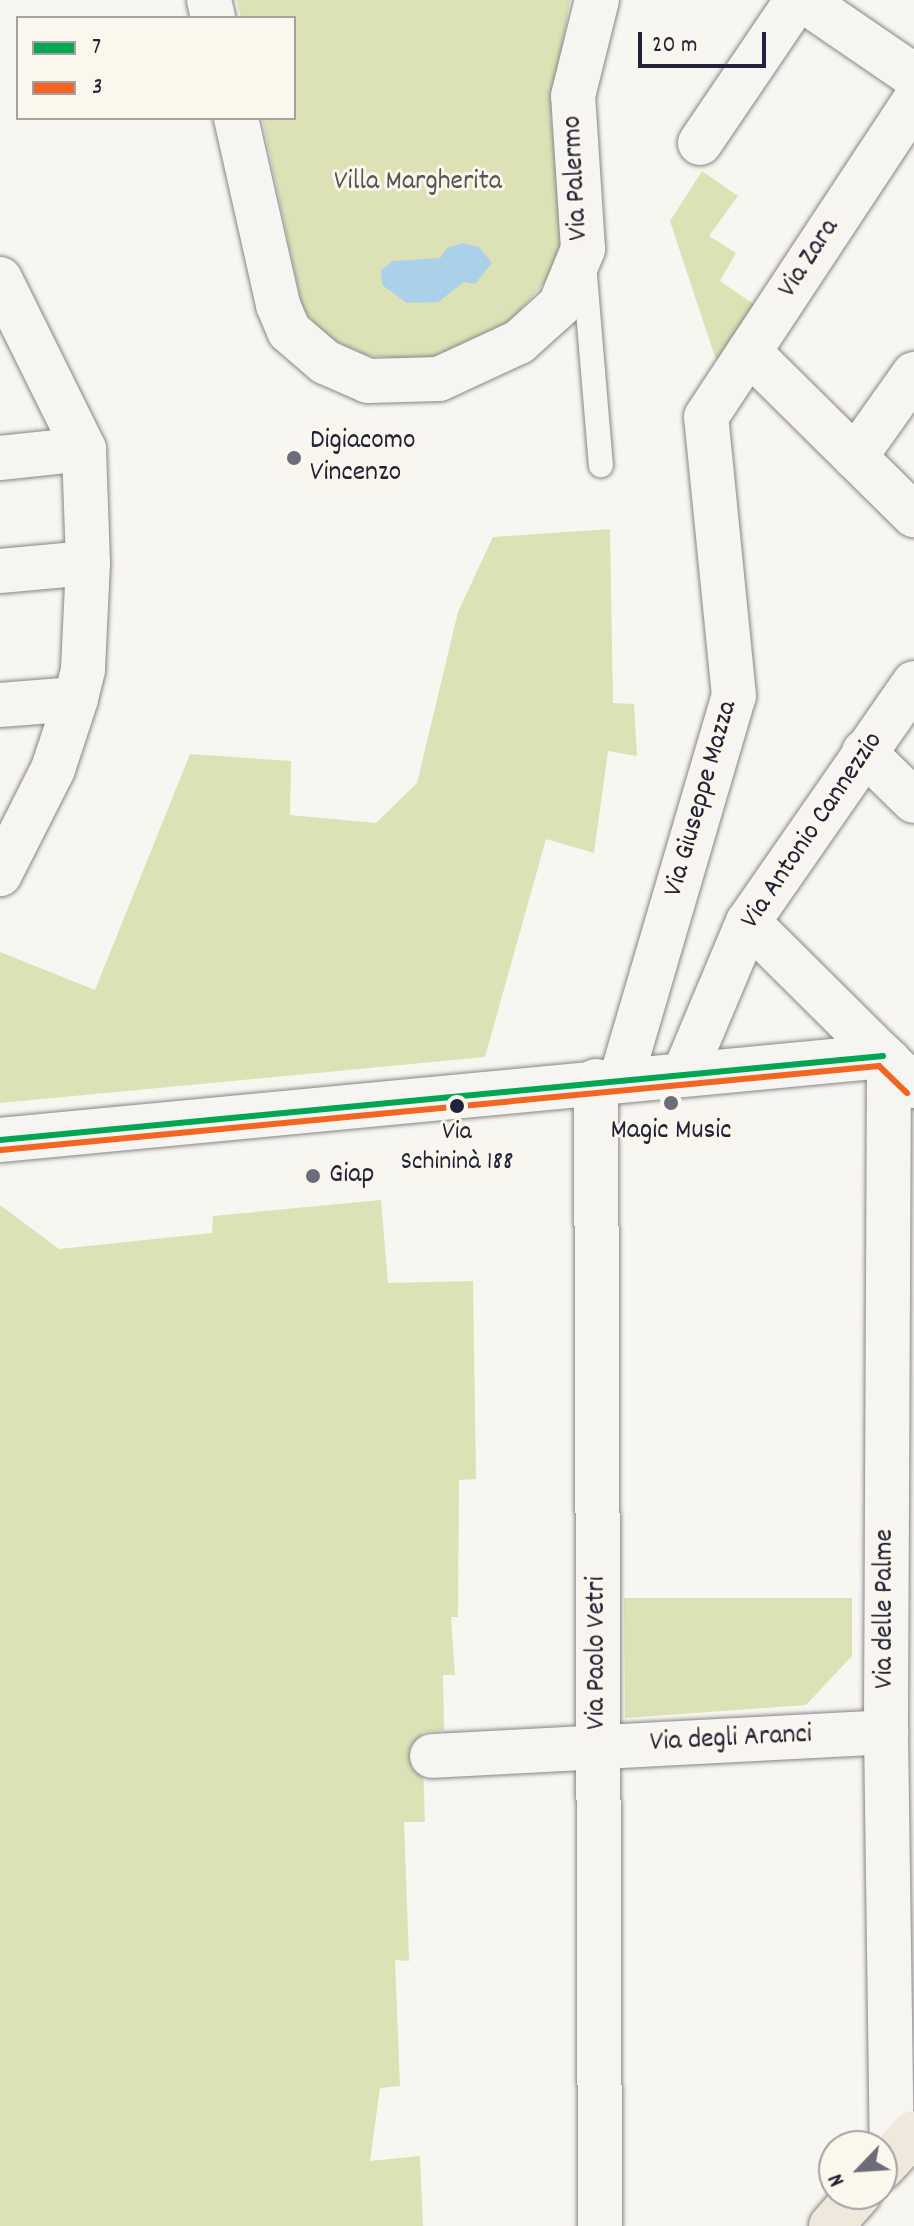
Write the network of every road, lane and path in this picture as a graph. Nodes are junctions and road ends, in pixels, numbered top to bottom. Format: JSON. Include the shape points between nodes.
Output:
{"nodes":[{"id":1,"x":597,"y":0,"type":"edge"},
{"id":2,"x":800,"y":0,"type":"edge"},
{"id":3,"x":914,"y":76,"type":"edge"},
{"id":4,"x":914,"y":102,"type":"edge"},
{"id":5,"x":236,"y":120,"type":"edge"},
{"id":6,"x":700,"y":143,"type":"dead end"},
{"id":7,"x":583,"y":249,"type":"junction"},
{"id":8,"x":0,"y":279,"type":"edge"},
{"id":9,"x":13,"y":330,"type":"edge"},
{"id":10,"x":749,"y":352,"type":"junction"},
{"id":11,"x":914,"y":374,"type":"edge"},
{"id":12,"x":706,"y":417,"type":"joint"},
{"id":13,"x":84,"y":449,"type":"junction"},
{"id":14,"x":855,"y":457,"type":"junction"},
{"id":15,"x":0,"y":458,"type":"edge"},
{"id":16,"x":601,"y":465,"type":"dead end"},
{"id":17,"x":914,"y":515,"type":"edge"},
{"id":18,"x":88,"y":563,"type":"junction"},
{"id":19,"x":0,"y":571,"type":"edge"},
{"id":20,"x":914,"y":683,"type":"edge"},
{"id":21,"x":76,"y":699,"type":"junction"},
{"id":22,"x":0,"y":705,"type":"edge"},
{"id":23,"x":864,"y":752,"type":"junction"},
{"id":24,"x":914,"y":801,"type":"edge"},
{"id":25,"x":10,"y":834,"type":"edge"},
{"id":26,"x":0,"y":874,"type":"edge"},
{"id":27,"x":748,"y":922,"type":"junction"},
{"id":28,"x":895,"y":1068,"type":"edge"},
{"id":29,"x":684,"y":1074,"type":"junction"},
{"id":30,"x":608,"y":1080,"type":"junction"},
{"id":31,"x":0,"y":1140,"type":"edge"},
{"id":32,"x":900,"y":1643,"type":"edge"},
{"id":33,"x":886,"y":1732,"type":"junction"},
{"id":34,"x":598,"y":1747,"type":"junction"},
{"id":35,"x":432,"y":1756,"type":"dead end"},
{"id":36,"x":895,"y":2130,"type":"edge"},
{"id":37,"x":845,"y":2210,"type":"edge"},
{"id":38,"x":600,"y":2226,"type":"edge"},
{"id":39,"x":831,"y":2226,"type":"edge"}],
"edges":[{"from":1,"to":7,"type":"street","name":"Via Palermo","via":[[573,96]]},
{"from":2,"to":3,"type":"street"},
{"from":2,"to":6,"type":"street"},
{"from":4,"to":10,"type":"street","name":"Via Zara"},
{"from":5,"to":7,"type":"street","name":"Via Palermo","via":[[283,318],[304,348],[347,374],[388,382],[439,379],[496,356],[560,305]]},
{"from":7,"to":16,"type":"lane"},
{"from":8,"to":9,"type":"street"},
{"from":9,"to":13,"type":"street"},
{"from":10,"to":12,"type":"street","name":"Via Zara"},
{"from":10,"to":14,"type":"street"},
{"from":11,"to":14,"type":"street"},
{"from":12,"to":30,"type":"street","name":"Via Giuseppe Mazza","via":[[734,696]]},
{"from":13,"to":15,"type":"street"},
{"from":13,"to":18,"type":"street"},
{"from":14,"to":17,"type":"street"},
{"from":18,"to":19,"type":"street"},
{"from":18,"to":21,"type":"street","via":[[83,670]]},
{"from":20,"to":23,"type":"street","name":"Via Antonio Cannezzio"},
{"from":21,"to":22,"type":"street"},
{"from":21,"to":25,"type":"street","via":[[53,769]]},
{"from":23,"to":24,"type":"street"},
{"from":23,"to":27,"type":"street","name":"Via Antonio Cannezzio"},
{"from":25,"to":26,"type":"street"},
{"from":27,"to":28,"type":"street"},
{"from":27,"to":29,"type":"street","name":"Via Antonio Cannezzio"},
{"from":28,"to":29,"type":"street"},
{"from":28,"to":32,"type":"street","name":"Via delle Palme"},
{"from":29,"to":30,"type":"street"},
{"from":30,"to":31,"type":"street"},
{"from":30,"to":34,"type":"street","name":"Via Paolo Vetri"},
{"from":32,"to":33,"type":"street","name":"Via delle Palme"},
{"from":33,"to":34,"type":"street","name":"Via degli Aranci"},
{"from":33,"to":36,"type":"street","name":"Via delle Palme"},
{"from":34,"to":35,"type":"street","name":"Via degli Aranci"},
{"from":34,"to":38,"type":"street","name":"Via Paolo Vetri"},
{"from":37,"to":39,"type":"main road"}]}
